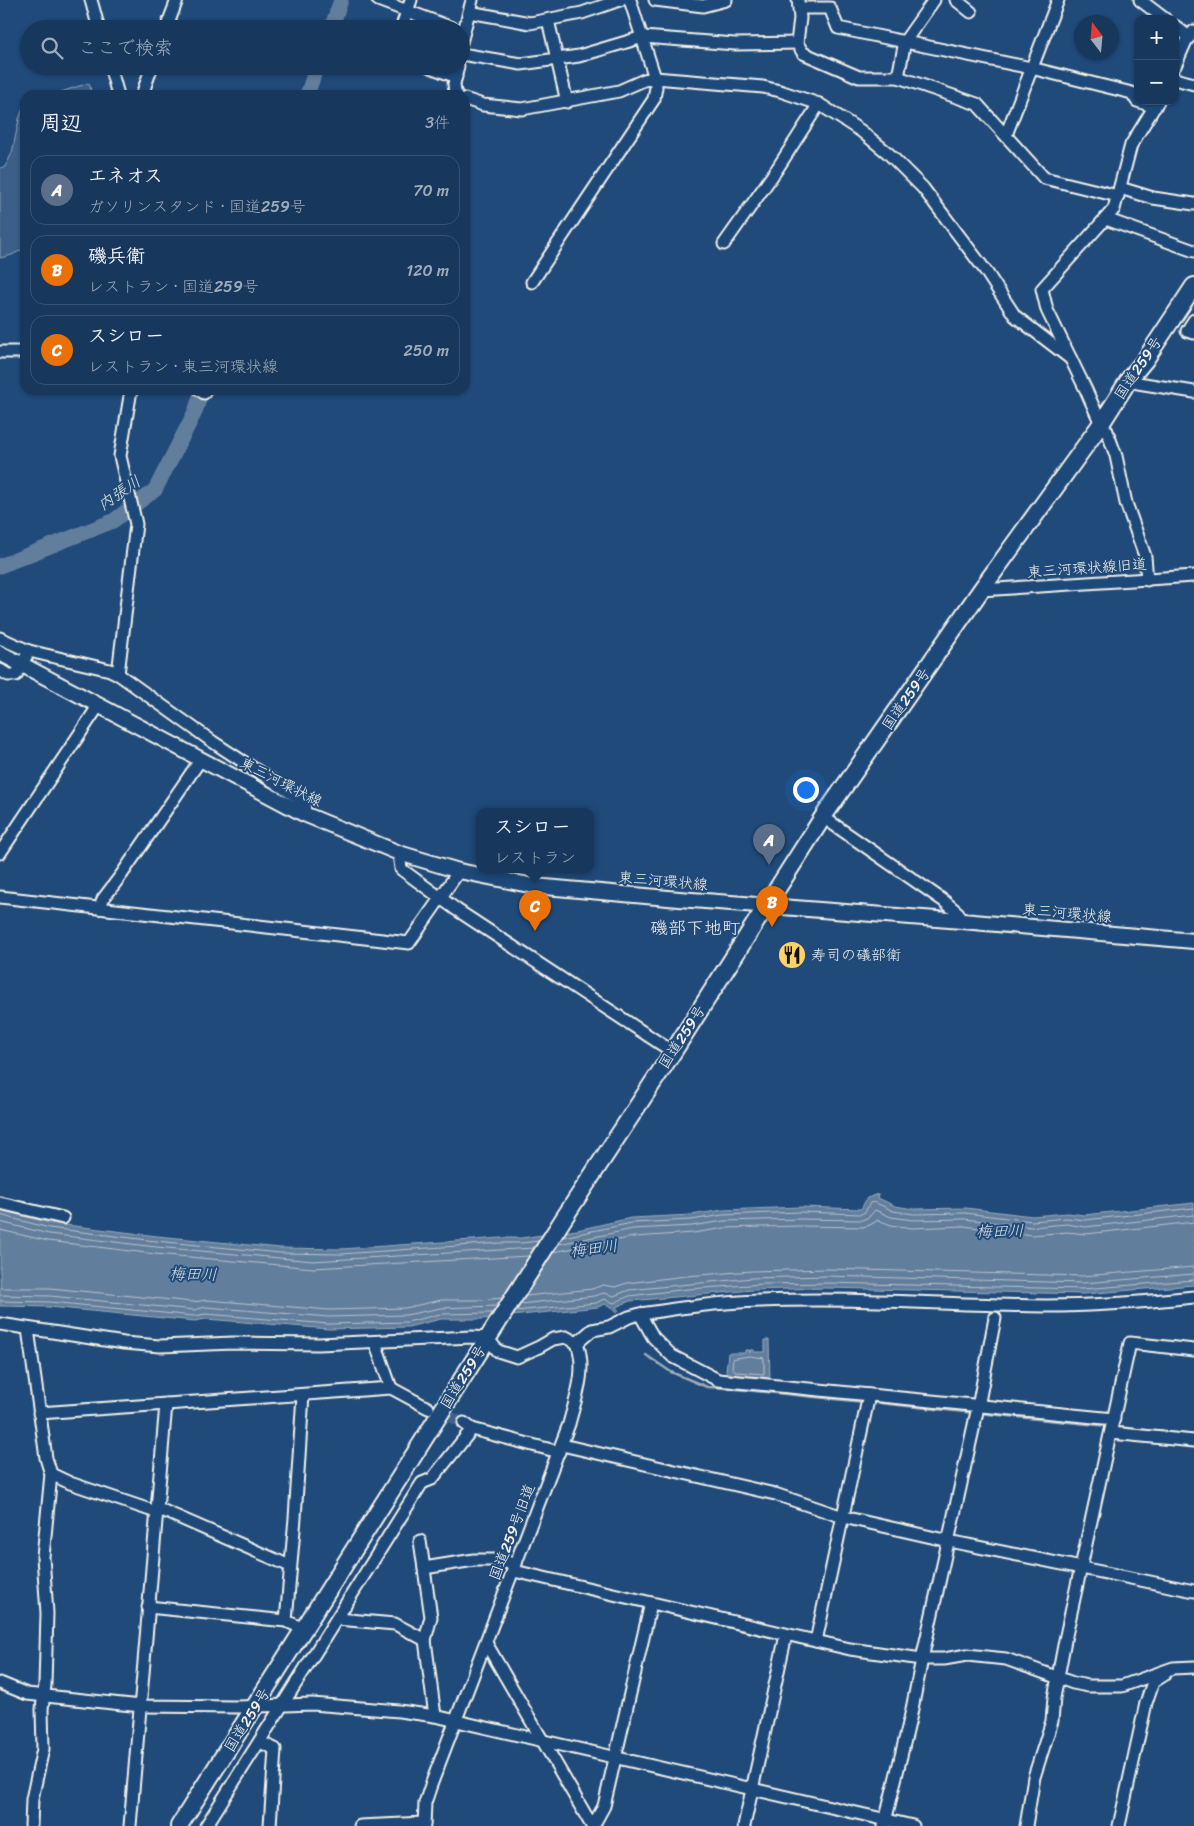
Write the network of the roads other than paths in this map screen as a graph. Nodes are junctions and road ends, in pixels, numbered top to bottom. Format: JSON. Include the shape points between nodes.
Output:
{"nodes":[{"id":1,"x":91,"y":0,"type":"edge"},
{"id":2,"x":177,"y":0,"type":"edge"},
{"id":3,"x":378,"y":0,"type":"edge"},
{"id":4,"x":620,"y":0,"type":"edge"},
{"id":5,"x":630,"y":0,"type":"edge"},
{"id":6,"x":655,"y":0,"type":"edge"},
{"id":7,"x":726,"y":0,"type":"edge"},
{"id":8,"x":934,"y":0,"type":"edge"},
{"id":9,"x":956,"y":0,"type":"edge"},
{"id":10,"x":1058,"y":0,"type":"edge"},
{"id":11,"x":1140,"y":0,"type":"edge"},
{"id":12,"x":703,"y":3,"type":"edge"},
{"id":13,"x":799,"y":4,"type":"edge"},
{"id":14,"x":409,"y":6,"type":"edge"},
{"id":15,"x":470,"y":6,"type":"edge"},
{"id":16,"x":971,"y":12,"type":"dead end"},
{"id":17,"x":1160,"y":15,"type":"edge"},
{"id":18,"x":97,"y":20,"type":"edge"},
{"id":19,"x":169,"y":20,"type":"edge"},
{"id":20,"x":404,"y":20,"type":"edge"},
{"id":21,"x":434,"y":20,"type":"edge"},
{"id":22,"x":465,"y":20,"type":"edge"},
{"id":23,"x":548,"y":20,"type":"junction"},
{"id":24,"x":1179,"y":28,"type":"edge"},
{"id":25,"x":1192,"y":34,"type":"edge"},
{"id":26,"x":643,"y":37,"type":"junction"},
{"id":27,"x":905,"y":41,"type":"junction"},
{"id":28,"x":797,"y":43,"type":"junction"},
{"id":29,"x":470,"y":56,"type":"edge"},
{"id":30,"x":557,"y":59,"type":"junction"},
{"id":31,"x":1178,"y":60,"type":"edge"},
{"id":32,"x":1031,"y":68,"type":"junction"},
{"id":33,"x":112,"y":75,"type":"edge"},
{"id":34,"x":149,"y":75,"type":"edge"},
{"id":35,"x":456,"y":75,"type":"edge"},
{"id":36,"x":898,"y":77,"type":"junction"},
{"id":37,"x":655,"y":78,"type":"junction"},
{"id":38,"x":1179,"y":80,"type":"edge"},
{"id":39,"x":1194,"y":84,"type":"edge"},
{"id":40,"x":117,"y":90,"type":"edge"},
{"id":41,"x":144,"y":90,"type":"edge"},
{"id":42,"x":454,"y":90,"type":"edge"},
{"id":43,"x":1134,"y":96,"type":"edge"},
{"id":44,"x":470,"y":100,"type":"edge"},
{"id":45,"x":566,"y":102,"type":"junction"},
{"id":46,"x":819,"y":104,"type":"junction"},
{"id":47,"x":1155,"y":105,"type":"edge"},
{"id":48,"x":1006,"y":135,"type":"junction"},
{"id":49,"x":1119,"y":192,"type":"junction"},
{"id":50,"x":1194,"y":204,"type":"edge"},
{"id":51,"x":1106,"y":219,"type":"junction"},
{"id":52,"x":724,"y":244,"type":"dead end"},
{"id":53,"x":1194,"y":251,"type":"edge"},
{"id":54,"x":532,"y":282,"type":"dead end"},
{"id":55,"x":1194,"y":286,"type":"edge"},
{"id":56,"x":1194,"y":320,"type":"edge"},
{"id":57,"x":1194,"y":333,"type":"edge"},
{"id":58,"x":0,"y":352,"type":"edge"},
{"id":59,"x":20,"y":352,"type":"edge"},
{"id":60,"x":1071,"y":359,"type":"junction"},
{"id":61,"x":1130,"y":378,"type":"junction"},
{"id":62,"x":1194,"y":392,"type":"edge"},
{"id":63,"x":130,"y":395,"type":"edge"},
{"id":64,"x":1101,"y":424,"type":"junction"},
{"id":65,"x":1194,"y":576,"type":"edge"},
{"id":66,"x":1147,"y":580,"type":"junction"},
{"id":67,"x":981,"y":590,"type":"junction"},
{"id":68,"x":0,"y":638,"type":"edge"},
{"id":69,"x":29,"y":651,"type":"junction"},
{"id":70,"x":0,"y":653,"type":"edge"},
{"id":71,"x":23,"y":665,"type":"junction"},
{"id":72,"x":0,"y":670,"type":"edge"},
{"id":73,"x":118,"y":674,"type":"junction"},
{"id":74,"x":99,"y":705,"type":"junction"},
{"id":75,"x":201,"y":759,"type":"junction"},
{"id":76,"x":304,"y":814,"type":"junction"},
{"id":77,"x":823,"y":817,"type":"junction"},
{"id":78,"x":0,"y":853,"type":"edge"},
{"id":79,"x":399,"y":853,"type":"junction"},
{"id":80,"x":459,"y":871,"type":"junction"},
{"id":81,"x":0,"y":897,"type":"edge"},
{"id":82,"x":442,"y":898,"type":"junction"},
{"id":83,"x":767,"y":905,"type":"junction"},
{"id":84,"x":100,"y":908,"type":"junction"},
{"id":85,"x":962,"y":921,"type":"junction"},
{"id":86,"x":1194,"y":941,"type":"edge"},
{"id":87,"x":673,"y":1052,"type":"junction"},
{"id":88,"x":0,"y":1203,"type":"edge"},
{"id":89,"x":63,"y":1218,"type":"dead end"},
{"id":90,"x":1194,"y":1297,"type":"edge"},
{"id":91,"x":640,"y":1314,"type":"junction"},
{"id":92,"x":995,"y":1318,"type":"dead end"},
{"id":93,"x":0,"y":1324,"type":"edge"},
{"id":94,"x":28,"y":1329,"type":"junction"},
{"id":95,"x":487,"y":1338,"type":"junction"},
{"id":96,"x":375,"y":1342,"type":"junction"},
{"id":97,"x":577,"y":1343,"type":"junction"},
{"id":98,"x":1194,"y":1350,"type":"edge"},
{"id":99,"x":391,"y":1388,"type":"junction"},
{"id":100,"x":303,"y":1394,"type":"junction"},
{"id":101,"x":868,"y":1399,"type":"junction"},
{"id":102,"x":166,"y":1404,"type":"junction"},
{"id":103,"x":428,"y":1408,"type":"tunnel mouth"},
{"id":104,"x":977,"y":1411,"type":"junction"},
{"id":105,"x":40,"y":1413,"type":"junction"},
{"id":106,"x":1112,"y":1426,"type":"junction"},
{"id":107,"x":1194,"y":1441,"type":"edge"},
{"id":108,"x":560,"y":1449,"type":"junction"},
{"id":109,"x":51,"y":1474,"type":"junction"},
{"id":110,"x":156,"y":1512,"type":"junction"},
{"id":111,"x":843,"y":1517,"type":"junction"},
{"id":112,"x":374,"y":1519,"type":"junction"},
{"id":113,"x":391,"y":1532,"type":"junction"},
{"id":114,"x":420,"y":1541,"type":"dead end"},
{"id":115,"x":949,"y":1541,"type":"junction"},
{"id":116,"x":290,"y":1566,"type":"junction"},
{"id":117,"x":424,"y":1568,"type":"junction"},
{"id":118,"x":515,"y":1568,"type":"junction"},
{"id":119,"x":1081,"y":1568,"type":"junction"},
{"id":120,"x":1194,"y":1591,"type":"edge"},
{"id":121,"x":651,"y":1604,"type":"junction"},
{"id":122,"x":148,"y":1607,"type":"junction"},
{"id":123,"x":337,"y":1619,"type":"junction"},
{"id":124,"x":286,"y":1621,"type":"junction"},
{"id":125,"x":304,"y":1629,"type":"junction"},
{"id":126,"x":786,"y":1635,"type":"junction"},
{"id":127,"x":425,"y":1640,"type":"junction"},
{"id":128,"x":816,"y":1641,"type":"junction"},
{"id":129,"x":486,"y":1643,"type":"junction"},
{"id":130,"x":922,"y":1659,"type":"junction"},
{"id":131,"x":1194,"y":1667,"type":"edge"},
{"id":132,"x":1173,"y":1668,"type":"junction"},
{"id":133,"x":1058,"y":1678,"type":"junction"},
{"id":134,"x":0,"y":1684,"type":"edge"},
{"id":135,"x":44,"y":1696,"type":"junction"},
{"id":136,"x":141,"y":1706,"type":"junction"},
{"id":137,"x":255,"y":1706,"type":"junction"},
{"id":138,"x":281,"y":1706,"type":"junction"},
{"id":139,"x":435,"y":1716,"type":"junction"},
{"id":140,"x":455,"y":1720,"type":"junction"},
{"id":141,"x":541,"y":1740,"type":"junction"},
{"id":142,"x":260,"y":1742,"type":"junction"},
{"id":143,"x":616,"y":1757,"type":"junction"},
{"id":144,"x":752,"y":1789,"type":"junction"},
{"id":145,"x":194,"y":1804,"type":"junction"},
{"id":146,"x":885,"y":1823,"type":"edge"},
{"id":147,"x":424,"y":1825,"type":"edge"},
{"id":148,"x":31,"y":1826,"type":"edge"},
{"id":149,"x":130,"y":1826,"type":"edge"},
{"id":150,"x":178,"y":1826,"type":"edge"},
{"id":151,"x":182,"y":1826,"type":"edge"},
{"id":152,"x":206,"y":1826,"type":"edge"},
{"id":153,"x":270,"y":1826,"type":"edge"},
{"id":154,"x":360,"y":1826,"type":"edge"},
{"id":155,"x":592,"y":1826,"type":"edge"},
{"id":156,"x":744,"y":1826,"type":"edge"},
{"id":157,"x":913,"y":1826,"type":"edge"},
{"id":158,"x":1026,"y":1826,"type":"edge"},
{"id":159,"x":1119,"y":1826,"type":"edge"}],
"edges":[{"from":1,"to":18,"type":"street"},
{"from":2,"to":19,"type":"street"},
{"from":3,"to":14,"type":"street"},
{"from":4,"to":23,"type":"street"},
{"from":5,"to":26,"type":"street"},
{"from":6,"to":12,"type":"street"},
{"from":7,"to":12,"type":"street"},
{"from":8,"to":27,"type":"street"},
{"from":9,"to":16,"type":"street"},
{"from":10,"to":32,"type":"street"},
{"from":11,"to":17,"type":"street"},
{"from":13,"to":27,"type":"street","via":[[830,8],[838,28]]},
{"from":13,"to":28,"type":"street"},
{"from":14,"to":20,"type":"street"},
{"from":14,"to":21,"type":"street"},
{"from":15,"to":22,"type":"street"},
{"from":15,"to":23,"type":"street","via":[[530,23]]},
{"from":23,"to":30,"type":"street"},
{"from":24,"to":25,"type":"street"},
{"from":25,"to":31,"type":"street"},
{"from":26,"to":28,"type":"street","via":[[735,44]]},
{"from":26,"to":30,"type":"street","via":[[579,56]]},
{"from":26,"to":37,"type":"street"},
{"from":27,"to":32,"type":"street"},
{"from":27,"to":36,"type":"street"},
{"from":28,"to":36,"type":"street","via":[[803,53],[858,77]]},
{"from":29,"to":30,"type":"street","via":[[521,64]]},
{"from":30,"to":45,"type":"street"},
{"from":32,"to":43,"type":"street","via":[[1132,93]]},
{"from":32,"to":48,"type":"street"},
{"from":33,"to":40,"type":"street"},
{"from":34,"to":41,"type":"street"},
{"from":35,"to":42,"type":"street"},
{"from":36,"to":48,"type":"street","via":[[977,104]]},
{"from":37,"to":45,"type":"street","via":[[619,91]]},
{"from":37,"to":46,"type":"street","via":[[762,87]]},
{"from":37,"to":54,"type":"street","via":[[652,104]]},
{"from":38,"to":39,"type":"street"},
{"from":44,"to":45,"type":"street","via":[[522,109]]},
{"from":46,"to":52,"type":"street"},
{"from":46,"to":60,"type":"street","via":[[861,131],[924,188],[1015,316]]},
{"from":47,"to":49,"type":"street","via":[[1132,145]]},
{"from":48,"to":49,"type":"street","via":[[1044,178]]},
{"from":49,"to":50,"type":"street"},
{"from":49,"to":51,"type":"street","via":[[1114,209]]},
{"from":51,"to":53,"type":"street"},
{"from":51,"to":60,"type":"street","via":[[1042,290],[1047,310]]},
{"from":55,"to":61,"type":"highway","name":"国道259号"},
{"from":56,"to":57,"type":"street","via":[[1187,331]]},
{"from":58,"to":59,"type":"street"},
{"from":60,"to":64,"type":"street"},
{"from":61,"to":62,"type":"street","via":[[1138,383]]},
{"from":61,"to":64,"type":"highway","name":"国道259号"},
{"from":63,"to":73,"type":"street","via":[[120,456],[136,518]]},
{"from":64,"to":66,"type":"street","via":[[1107,430],[1116,456],[1126,504],[1145,556]]},
{"from":64,"to":67,"type":"highway","name":"国道259号"},
{"from":65,"to":66,"type":"street","name":"東三河環状線旧道"},
{"from":66,"to":67,"type":"street","name":"東三河環状線旧道"},
{"from":67,"to":77,"type":"highway","name":"国道259号"},
{"from":68,"to":69,"type":"street"},
{"from":69,"to":71,"type":"street"},
{"from":69,"to":73,"type":"street"},
{"from":70,"to":71,"type":"main road","name":"東三河環状線"},
{"from":71,"to":72,"type":"street","via":[[16,675]]},
{"from":71,"to":74,"type":"main road","name":"東三河環状線"},
{"from":73,"to":76,"type":"street","via":[[305,802]]},
{"from":74,"to":75,"type":"main road","name":"東三河環状線"},
{"from":74,"to":78,"type":"street"},
{"from":75,"to":76,"type":"main road","name":"東三河環状線"},
{"from":75,"to":84,"type":"street","via":[[102,900]]},
{"from":76,"to":79,"type":"main road","name":"東三河環状線"},
{"from":77,"to":83,"type":"highway","name":"国道259号"},
{"from":77,"to":85,"type":"street","via":[[944,901]]},
{"from":79,"to":80,"type":"main road","name":"東三河環状線"},
{"from":79,"to":82,"type":"street","via":[[401,869]]},
{"from":80,"to":82,"type":"street"},
{"from":80,"to":83,"type":"main road","name":"東三河環状線","via":[[534,886]]},
{"from":81,"to":84,"type":"street"},
{"from":82,"to":84,"type":"street","via":[[409,943]]},
{"from":82,"to":87,"type":"street"},
{"from":83,"to":85,"type":"main road","name":"東三河環状線"},
{"from":83,"to":87,"type":"highway","name":"国道259号"},
{"from":85,"to":86,"type":"main road","name":"東三河環状線"},
{"from":87,"to":95,"type":"highway","name":"国道259号"},
{"from":88,"to":89,"type":"street"},
{"from":90,"to":91,"type":"street","via":[[1046,1306],[882,1300],[760,1301]]},
{"from":91,"to":97,"type":"street","via":[[609,1327],[592,1330]]},
{"from":91,"to":101,"type":"street","via":[[653,1337],[672,1356],[718,1380]]},
{"from":92,"to":104,"type":"street"},
{"from":93,"to":94,"type":"street"},
{"from":94,"to":96,"type":"street","via":[[160,1346]]},
{"from":94,"to":105,"type":"street"},
{"from":95,"to":96,"type":"street"},
{"from":95,"to":97,"type":"street","via":[[498,1352],[517,1357],[553,1339],[566,1337]]},
{"from":95,"to":112,"type":"highway","name":"国道259号"},
{"from":96,"to":99,"type":"street"},
{"from":97,"to":108,"type":"street","name":"国道259号旧道","via":[[581,1374]]},
{"from":98,"to":106,"type":"street","via":[[1130,1343]]},
{"from":99,"to":100,"type":"street"},
{"from":99,"to":103,"type":"street"},
{"from":100,"to":102,"type":"street"},
{"from":100,"to":116,"type":"street"},
{"from":101,"to":104,"type":"street"},
{"from":101,"to":111,"type":"street"},
{"from":102,"to":105,"type":"street"},
{"from":102,"to":110,"type":"street"},
{"from":104,"to":106,"type":"street"},
{"from":104,"to":115,"type":"street"},
{"from":105,"to":109,"type":"street"},
{"from":106,"to":107,"type":"street"},
{"from":106,"to":119,"type":"street"},
{"from":108,"to":111,"type":"street","via":[[775,1494]]},
{"from":108,"to":113,"type":"street","via":[[468,1426],[432,1479],[422,1483]]},
{"from":108,"to":118,"type":"street","name":"国道259号旧道"},
{"from":109,"to":110,"type":"street"},
{"from":109,"to":135,"type":"street","via":[[43,1557],[47,1613]]},
{"from":110,"to":116,"type":"street","via":[[178,1517]]},
{"from":110,"to":122,"type":"street"},
{"from":111,"to":115,"type":"street"},
{"from":111,"to":128,"type":"street"},
{"from":112,"to":113,"type":"street"},
{"from":112,"to":125,"type":"highway","name":"国道259号"},
{"from":113,"to":123,"type":"street"},
{"from":114,"to":117,"type":"street"},
{"from":115,"to":119,"type":"street"},
{"from":115,"to":130,"type":"street"},
{"from":116,"to":124,"type":"street"},
{"from":117,"to":118,"type":"street","via":[[474,1560],[494,1560]]},
{"from":117,"to":127,"type":"street","via":[[431,1617]]},
{"from":118,"to":121,"type":"street"},
{"from":118,"to":129,"type":"street","name":"国道259号旧道"},
{"from":119,"to":120,"type":"street"},
{"from":119,"to":133,"type":"street"},
{"from":121,"to":126,"type":"street"},
{"from":121,"to":143,"type":"street"},
{"from":122,"to":124,"type":"street"},
{"from":122,"to":136,"type":"street"},
{"from":123,"to":127,"type":"street","via":[[396,1624]]},
{"from":123,"to":138,"type":"street"},
{"from":124,"to":125,"type":"street"},
{"from":125,"to":137,"type":"highway","name":"国道259号"},
{"from":126,"to":128,"type":"street"},
{"from":126,"to":144,"type":"street"},
{"from":127,"to":139,"type":"street"},
{"from":128,"to":130,"type":"street"},
{"from":129,"to":140,"type":"street","name":"国道259号旧道"},
{"from":129,"to":141,"type":"street"},
{"from":130,"to":133,"type":"street","via":[[991,1656]]},
{"from":130,"to":146,"type":"street"},
{"from":131,"to":132,"type":"street"},
{"from":132,"to":133,"type":"street","via":[[1122,1686],[1088,1686]]},
{"from":132,"to":159,"type":"street","via":[[1153,1682]]},
{"from":133,"to":158,"type":"street","via":[[1052,1721],[1034,1777]]},
{"from":134,"to":135,"type":"street","via":[[27,1694]]},
{"from":135,"to":136,"type":"street"},
{"from":135,"to":148,"type":"street","via":[[43,1749],[32,1799]]},
{"from":136,"to":137,"type":"street"},
{"from":136,"to":149,"type":"street"},
{"from":137,"to":138,"type":"street"},
{"from":137,"to":145,"type":"highway","name":"国道259号"},
{"from":138,"to":139,"type":"street","via":[[312,1704]]},
{"from":138,"to":142,"type":"street"},
{"from":139,"to":140,"type":"street"},
{"from":140,"to":141,"type":"street"},
{"from":140,"to":147,"type":"street","name":"国道259号旧道","via":[[431,1785]]},
{"from":141,"to":143,"type":"street"},
{"from":141,"to":155,"type":"street"},
{"from":142,"to":152,"type":"street"},
{"from":142,"to":153,"type":"street","via":[[275,1749]]},
{"from":143,"to":144,"type":"street"},
{"from":143,"to":155,"type":"street","via":[[604,1806]]},
{"from":144,"to":146,"type":"street"},
{"from":144,"to":156,"type":"street"},
{"from":145,"to":150,"type":"highway","name":"国道259号"},
{"from":145,"to":151,"type":"highway","name":"国道259号"},
{"from":146,"to":157,"type":"street"},
{"from":147,"to":154,"type":"street"}]}
